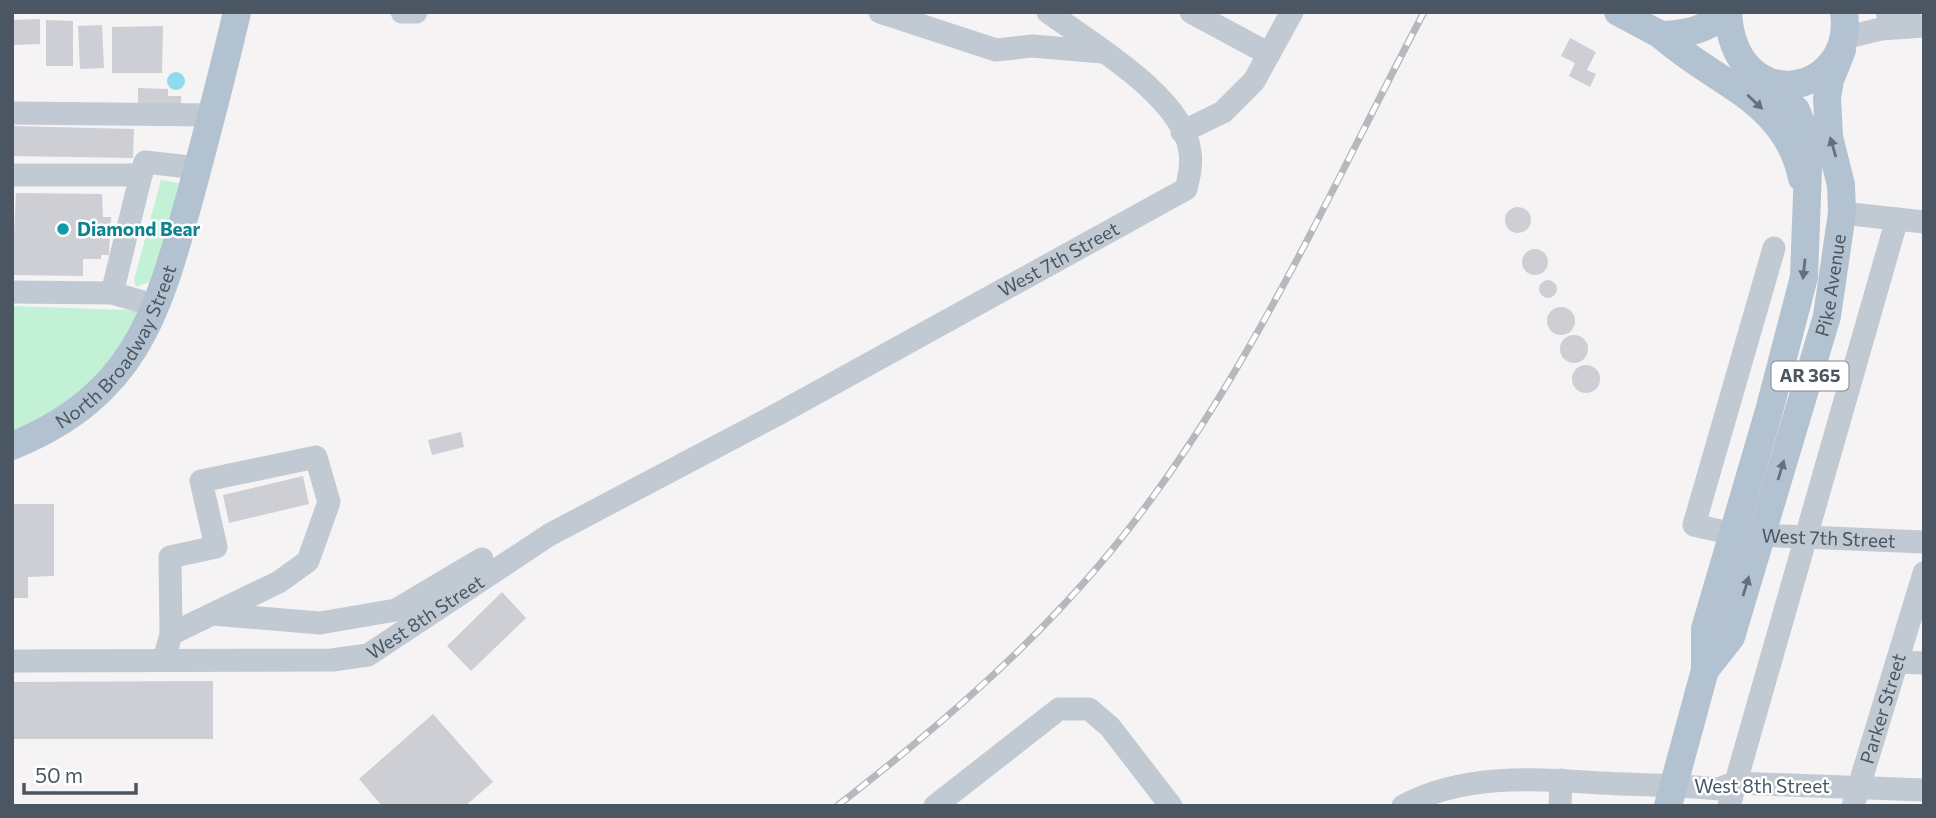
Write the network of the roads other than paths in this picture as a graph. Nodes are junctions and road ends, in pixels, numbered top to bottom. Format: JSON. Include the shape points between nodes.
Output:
{"nodes":[{"id":1,"x":237,"y":12,"type":"edge"},
{"id":2,"x":401,"y":12,"type":"edge"},
{"id":3,"x":416,"y":12,"type":"edge"},
{"id":4,"x":880,"y":12,"type":"edge"},
{"id":5,"x":1046,"y":12,"type":"edge"},
{"id":6,"x":1191,"y":12,"type":"edge"},
{"id":7,"x":1292,"y":12,"type":"edge"},
{"id":8,"x":1618,"y":12,"type":"edge"},
{"id":9,"x":1728,"y":12,"type":"edge"},
{"id":10,"x":1887,"y":12,"type":"edge"},
{"id":11,"x":1909,"y":12,"type":"edge"},
{"id":12,"x":1924,"y":26,"type":"edge"},
{"id":13,"x":1844,"y":33,"type":"edge"},
{"id":14,"x":1661,"y":35,"type":"junction"},
{"id":15,"x":1032,"y":46,"type":"junction"},
{"id":16,"x":1103,"y":52,"type":"junction"},
{"id":17,"x":1269,"y":54,"type":"junction"},
{"id":18,"x":1753,"y":72,"type":"junction"},
{"id":19,"x":12,"y":113,"type":"edge"},
{"id":20,"x":212,"y":115,"type":"junction"},
{"id":21,"x":1182,"y":132,"type":"junction"},
{"id":22,"x":198,"y":168,"type":"junction"},
{"id":23,"x":12,"y":175,"type":"edge"},
{"id":24,"x":141,"y":175,"type":"junction"},
{"id":25,"x":1807,"y":201,"type":"junction"},
{"id":26,"x":1842,"y":213,"type":"junction"},
{"id":27,"x":1897,"y":219,"type":"junction"},
{"id":28,"x":1924,"y":222,"type":"edge"},
{"id":29,"x":1774,"y":248,"type":"dead end"},
{"id":30,"x":12,"y":292,"type":"edge"},
{"id":31,"x":113,"y":293,"type":"junction"},
{"id":32,"x":157,"y":306,"type":"junction"},
{"id":33,"x":719,"y":445,"type":"joint"},
{"id":34,"x":12,"y":446,"type":"edge"},
{"id":35,"x":1733,"y":534,"type":"junction"},
{"id":36,"x":1762,"y":535,"type":"junction"},
{"id":37,"x":1805,"y":537,"type":"junction"},
{"id":38,"x":1924,"y":542,"type":"edge"},
{"id":39,"x":482,"y":559,"type":"dead end"},
{"id":40,"x":1924,"y":573,"type":"edge"},
{"id":41,"x":212,"y":614,"type":"junction"},
{"id":42,"x":171,"y":634,"type":"junction"},
{"id":43,"x":164,"y":660,"type":"junction"},
{"id":44,"x":12,"y":661,"type":"edge"},
{"id":45,"x":1897,"y":662,"type":"junction"},
{"id":46,"x":1924,"y":663,"type":"edge"},
{"id":47,"x":1705,"y":670,"type":"junction"},
{"id":48,"x":1561,"y":780,"type":"junction"},
{"id":49,"x":1924,"y":790,"type":"edge"},
{"id":50,"x":1671,"y":795,"type":"edge"},
{"id":51,"x":1732,"y":795,"type":"edge"},
{"id":52,"x":1855,"y":797,"type":"edge"},
{"id":53,"x":1420,"y":803,"type":"edge"},
{"id":54,"x":935,"y":806,"type":"edge"},
{"id":55,"x":1171,"y":806,"type":"edge"},
{"id":56,"x":1560,"y":806,"type":"edge"}],
"edges":[{"from":1,"to":20,"type":"main road","name":"North Broadway Street"},
{"from":2,"to":3,"type":"street"},
{"from":4,"to":15,"type":"street","via":[[996,50]]},
{"from":5,"to":15,"type":"street"},
{"from":5,"to":16,"type":"street","name":"West 7th Street"},
{"from":6,"to":17,"type":"street"},
{"from":7,"to":17,"type":"street"},
{"from":8,"to":14,"type":"main road","number":"AR 365"},
{"from":9,"to":14,"type":"main road","via":[[1708,27]]},
{"from":9,"to":18,"type":"main road","via":[[1733,44]]},
{"from":10,"to":11,"type":"street"},
{"from":12,"to":13,"type":"street"},
{"from":13,"to":18,"type":"main road","via":[[1825,70],[1802,83],[1773,83]]},
{"from":26,"to":13,"type":"main road","name":"Pike Avenue","number":"AR 365","one_way":true,"via":[[1827,116],[1830,80]]},
{"from":14,"to":18,"type":"main road","via":[[1691,51]]},
{"from":14,"to":25,"type":"main road","number":"AR 365","one_way":true,"via":[[1686,58],[1742,90],[1772,118],[1796,155]]},
{"from":15,"to":16,"type":"street"},
{"from":16,"to":21,"type":"street","name":"West 7th Street","via":[[1161,97]]},
{"from":17,"to":21,"type":"street","via":[[1254,81],[1223,112]]},
{"from":18,"to":25,"type":"main road","name":"Pike Avenue","via":[[1787,100],[1805,126],[1809,142]]},
{"from":19,"to":20,"type":"street"},
{"from":20,"to":22,"type":"main road","name":"North Broadway Street"},
{"from":21,"to":33,"type":"street","name":"West 7th Street","via":[[1190,153],[1186,189]]},
{"from":22,"to":24,"type":"street","via":[[145,162]]},
{"from":22,"to":32,"type":"main road","name":"North Broadway Street"},
{"from":23,"to":24,"type":"street"},
{"from":24,"to":31,"type":"street"},
{"from":25,"to":35,"type":"main road","name":"Pike Avenue","number":"AR 365","one_way":true,"via":[[1798,309]]},
{"from":26,"to":27,"type":"street"},
{"from":36,"to":26,"type":"main road","name":"Pike Avenue","number":"AR 365","one_way":true,"via":[[1827,316]]},
{"from":27,"to":28,"type":"street"},
{"from":27,"to":37,"type":"street"},
{"from":29,"to":35,"type":"street","name":"West 7th Street","via":[[1694,525]]},
{"from":30,"to":31,"type":"street"},
{"from":31,"to":32,"type":"street"},
{"from":32,"to":34,"type":"main road","name":"North Broadway Street","via":[[127,362],[95,397],[57,425]]},
{"from":33,"to":43,"type":"street","name":"West 8th Street","via":[[526,549],[368,655],[332,660]]},
{"from":35,"to":36,"type":"street","name":"West 7th Street"},
{"from":35,"to":47,"type":"main road","name":"Pike Avenue","number":"AR 365","via":[[1705,629]]},
{"from":36,"to":37,"type":"street","name":"West 7th Street"},
{"from":47,"to":36,"type":"main road","name":"Pike Avenue","number":"AR 365","one_way":true,"via":[[1731,637]]},
{"from":37,"to":38,"type":"street","name":"West 7th Street"},
{"from":37,"to":51,"type":"street"},
{"from":39,"to":41,"type":"street","via":[[396,610],[320,622]]},
{"from":40,"to":45,"type":"street","name":"Parker Street"},
{"from":41,"to":42,"type":"street"},
{"from":41,"to":42,"type":"street","via":[[279,582],[308,561],[328,502],[316,457],[201,481],[216,547],[170,557]]},
{"from":42,"to":43,"type":"street"},
{"from":43,"to":44,"type":"street","name":"West 8th Street"},
{"from":45,"to":46,"type":"street"},
{"from":45,"to":52,"type":"street","name":"Parker Street"},
{"from":47,"to":50,"type":"main road","name":"Pike Avenue","number":"AR 365"},
{"from":48,"to":50,"type":"street","name":"West 8th Street"},
{"from":48,"to":53,"type":"street","name":"West 8th Street","via":[[1491,780]]},
{"from":48,"to":56,"type":"street"},
{"from":49,"to":52,"type":"street","name":"West 8th Street"},
{"from":50,"to":51,"type":"street","name":"West 8th Street","via":[[1719,789]]},
{"from":51,"to":52,"type":"street","name":"West 8th Street"},
{"from":54,"to":55,"type":"street","via":[[1059,709],[1089,709],[1110,727]]}]}
